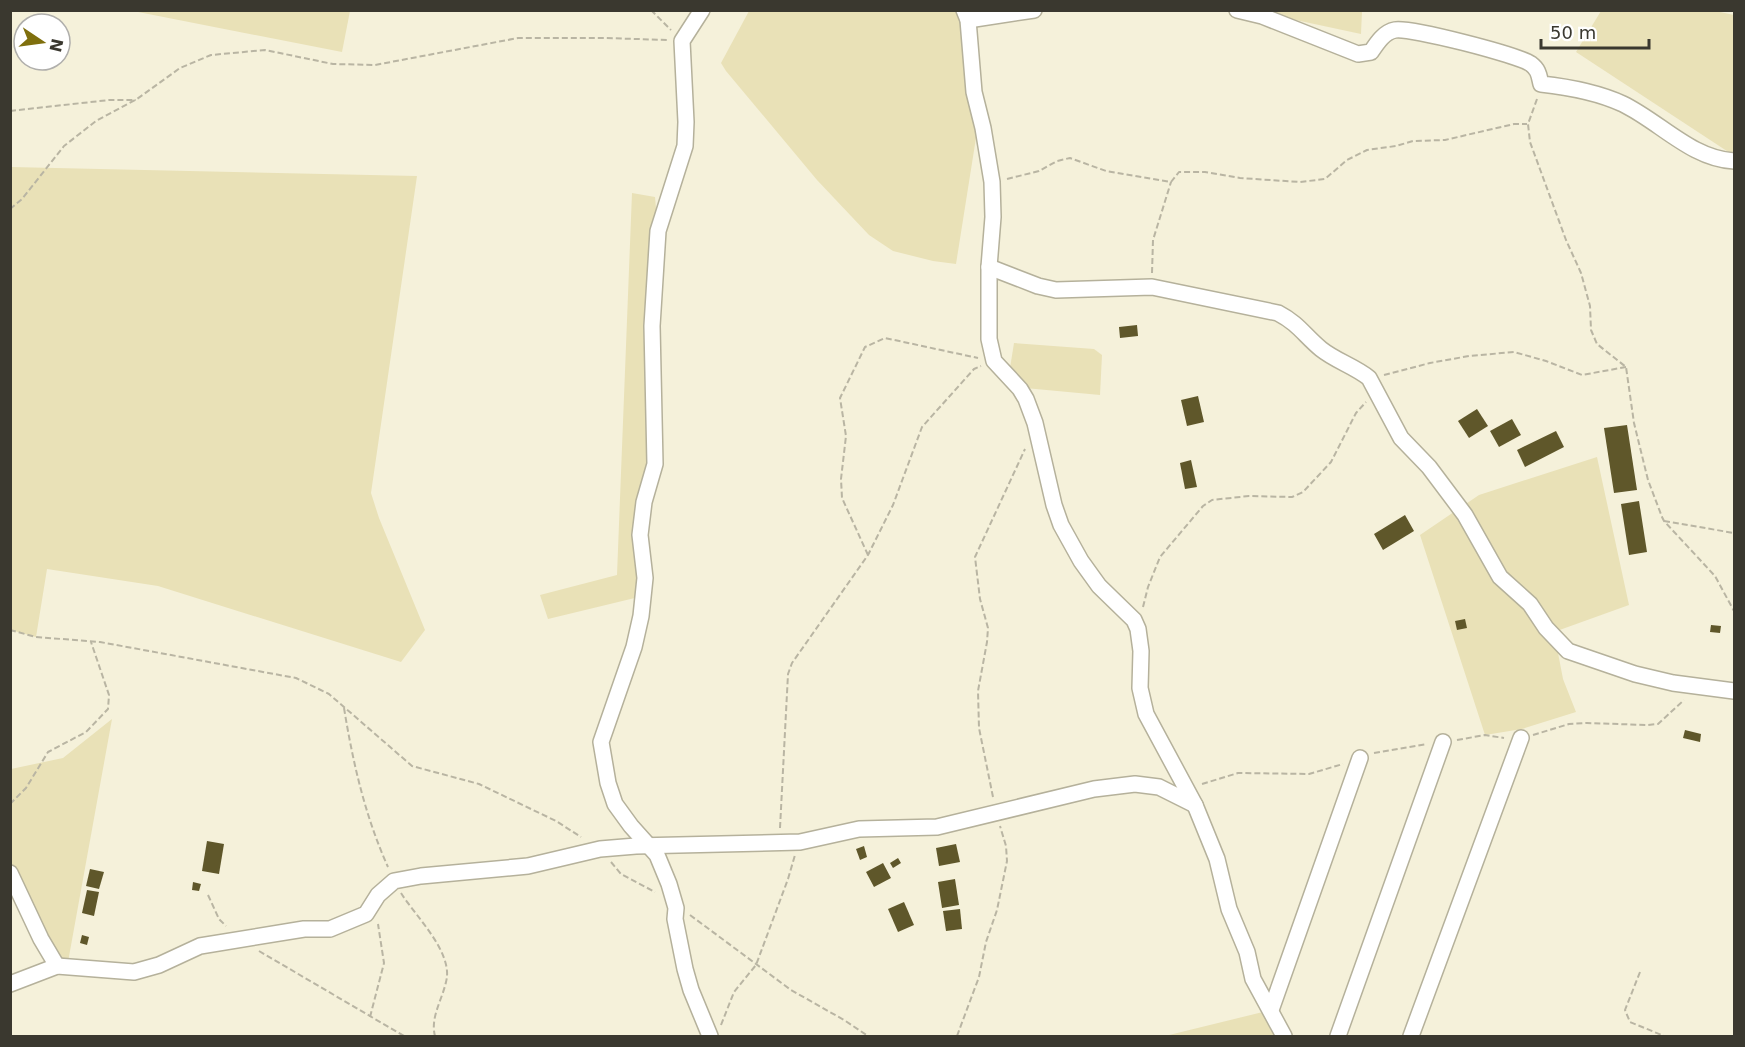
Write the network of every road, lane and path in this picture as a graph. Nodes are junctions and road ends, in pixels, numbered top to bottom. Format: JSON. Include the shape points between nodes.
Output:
{"nodes":[{"id":1,"x":651,"y":10,"type":"edge"},
{"id":2,"x":702,"y":10,"type":"edge"},
{"id":3,"x":1034,"y":10,"type":"edge"},
{"id":4,"x":1237,"y":10,"type":"edge"},
{"id":5,"x":966,"y":15,"type":"edge"},
{"id":6,"x":681,"y":41,"type":"junction"},
{"id":7,"x":1541,"y":84,"type":"junction"},
{"id":8,"x":137,"y":99,"type":"junction"},
{"id":9,"x":10,"y":111,"type":"edge"},
{"id":10,"x":1528,"y":124,"type":"junction"},
{"id":11,"x":1734,"y":160,"type":"edge"},
{"id":12,"x":992,"y":182,"type":"junction"},
{"id":13,"x":1171,"y":182,"type":"junction"},
{"id":14,"x":10,"y":209,"type":"edge"},
{"id":15,"x":988,"y":267,"type":"junction"},
{"id":16,"x":1152,"y":287,"type":"junction"},
{"id":17,"x":994,"y":361,"type":"junction"},
{"id":18,"x":1626,"y":367,"type":"junction"},
{"id":19,"x":1372,"y":385,"type":"junction"},
{"id":20,"x":1035,"y":423,"type":"junction"},
{"id":21,"x":1664,"y":521,"type":"junction"},
{"id":22,"x":1734,"y":533,"type":"edge"},
{"id":23,"x":868,"y":555,"type":"junction"},
{"id":24,"x":1734,"y":611,"type":"edge"},
{"id":25,"x":1138,"y":629,"type":"junction"},
{"id":26,"x":10,"y":630,"type":"edge"},
{"id":27,"x":91,"y":642,"type":"junction"},
{"id":28,"x":1734,"y":691,"type":"edge"},
{"id":29,"x":344,"y":707,"type":"junction"},
{"id":30,"x":1521,"y":738,"type":"dead end"},
{"id":31,"x":1443,"y":742,"type":"dead end"},
{"id":32,"x":1360,"y":758,"type":"dead end"},
{"id":33,"x":10,"y":804,"type":"edge"},
{"id":34,"x":1195,"y":805,"type":"junction"},
{"id":35,"x":996,"y":813,"type":"junction"},
{"id":36,"x":779,"y":842,"type":"junction"},
{"id":37,"x":800,"y":842,"type":"junction"},
{"id":38,"x":650,"y":845,"type":"junction"},
{"id":39,"x":600,"y":849,"type":"junction"},
{"id":40,"x":10,"y":873,"type":"edge"},
{"id":41,"x":394,"y":882,"type":"junction"},
{"id":42,"x":656,"y":893,"type":"dead end"},
{"id":43,"x":208,"y":895,"type":"dead end"},
{"id":44,"x":676,"y":908,"type":"junction"},
{"id":45,"x":378,"y":921,"type":"dead end"},
{"id":46,"x":239,"y":939,"type":"junction"},
{"id":47,"x":756,"y":965,"type":"junction"},
{"id":48,"x":57,"y":966,"type":"junction"},
{"id":49,"x":1640,"y":972,"type":"dead end"},
{"id":50,"x":10,"y":984,"type":"edge"},
{"id":51,"x":1271,"y":1010,"type":"junction"},
{"id":52,"x":370,"y":1017,"type":"junction"},
{"id":53,"x":715,"y":1034,"type":"edge"},
{"id":54,"x":404,"y":1036,"type":"edge"},
{"id":55,"x":435,"y":1036,"type":"edge"},
{"id":56,"x":868,"y":1036,"type":"edge"},
{"id":57,"x":957,"y":1036,"type":"edge"},
{"id":58,"x":1284,"y":1036,"type":"edge"},
{"id":59,"x":1338,"y":1036,"type":"edge"},
{"id":60,"x":1412,"y":1036,"type":"edge"},
{"id":61,"x":1664,"y":1036,"type":"edge"}],
"edges":[{"from":1,"to":6,"type":"path"},
{"from":2,"to":6,"type":"street"},
{"from":3,"to":5,"type":"street"},
{"from":4,"to":7,"type":"street","via":[[1358,54],[1371,52],[1394,30],[1442,37],[1530,63],[1538,71]]},
{"from":5,"to":12,"type":"street","via":[[974,92]]},
{"from":6,"to":8,"type":"path","via":[[518,38],[375,65],[333,64],[265,50],[211,55],[180,68]]},
{"from":6,"to":38,"type":"street","via":[[685,146],[658,231],[652,326],[655,464],[640,535],[645,578],[641,616],[601,742],[615,804]]},
{"from":7,"to":10,"type":"path"},
{"from":7,"to":11,"type":"street","via":[[1585,91],[1621,103],[1697,150]]},
{"from":8,"to":9,"type":"path"},
{"from":8,"to":14,"type":"path","via":[[96,121],[64,146]]},
{"from":10,"to":13,"type":"path","via":[[1367,150],[1347,160],[1325,179],[1300,182],[1179,172]]},
{"from":10,"to":18,"type":"path","via":[[1534,153],[1581,273],[1590,306],[1591,330],[1597,344]]},
{"from":12,"to":13,"type":"path","via":[[1039,171],[1070,158],[1106,171]]},
{"from":12,"to":15,"type":"street"},
{"from":13,"to":16,"type":"path","via":[[1153,240]]},
{"from":15,"to":16,"type":"street","via":[[1056,290]]},
{"from":15,"to":17,"type":"street","via":[[989,339]]},
{"from":16,"to":19,"type":"street","via":[[1278,313],[1293,321],[1320,348],[1360,371]]},
{"from":17,"to":20,"type":"street","via":[[1020,389]]},
{"from":17,"to":23,"type":"path","via":[[974,369],[922,427],[893,505]]},
{"from":17,"to":23,"type":"path","via":[[885,338],[865,347],[840,398],[846,436],[841,479],[848,516]]},
{"from":18,"to":19,"type":"path","via":[[1582,375],[1514,352],[1430,363]]},
{"from":18,"to":21,"type":"path","via":[[1648,480]]},
{"from":19,"to":25,"type":"path","via":[[1331,462],[1303,492],[1292,497],[1212,500],[1203,506],[1160,557]]},
{"from":19,"to":28,"type":"street","via":[[1401,438],[1465,515],[1500,577],[1530,604],[1568,651],[1635,674]]},
{"from":20,"to":25,"type":"street","via":[[1061,525],[1099,586],[1134,620]]},
{"from":20,"to":35,"type":"path","via":[[975,557],[988,628],[978,691],[979,728]]},
{"from":21,"to":22,"type":"path"},
{"from":21,"to":24,"type":"path","via":[[1715,576]]},
{"from":23,"to":36,"type":"path","via":[[788,674]]},
{"from":25,"to":34,"type":"street","via":[[1140,688],[1146,714]]},
{"from":26,"to":27,"type":"path","via":[[36,637]]},
{"from":27,"to":29,"type":"path","via":[[296,678],[329,693]]},
{"from":27,"to":33,"type":"path","via":[[109,695],[108,709],[86,732],[48,752],[26,788]]},
{"from":29,"to":39,"type":"path","via":[[412,766],[479,784],[556,821]]},
{"from":29,"to":41,"type":"path","via":[[356,773]]},
{"from":30,"to":60,"type":"street"},
{"from":31,"to":59,"type":"street"},
{"from":32,"to":51,"type":"street"},
{"from":34,"to":35,"type":"street","via":[[1159,787],[1135,784],[1094,789]]},
{"from":34,"to":51,"type":"street","via":[[1217,859],[1228,909],[1247,952],[1253,979]]},
{"from":35,"to":37,"type":"street","via":[[937,827],[859,829]]},
{"from":35,"to":57,"type":"path","via":[[1007,861],[979,977]]},
{"from":36,"to":37,"type":"street"},
{"from":36,"to":38,"type":"street"},
{"from":37,"to":47,"type":"path"},
{"from":38,"to":39,"type":"street"},
{"from":38,"to":44,"type":"street"},
{"from":39,"to":41,"type":"street","via":[[528,866]]},
{"from":39,"to":42,"type":"path","via":[[621,874]]},
{"from":40,"to":48,"type":"street"},
{"from":41,"to":46,"type":"street","via":[[378,895],[366,914],[356,919],[330,928]]},
{"from":41,"to":55,"type":"path","via":[[437,940],[444,958],[447,980],[435,1019]]},
{"from":43,"to":46,"type":"path","via":[[219,920]]},
{"from":44,"to":47,"type":"path"},
{"from":44,"to":53,"type":"street","via":[[688,979]]},
{"from":45,"to":52,"type":"path","via":[[384,963]]},
{"from":46,"to":48,"type":"street","via":[[200,946],[134,972]]},
{"from":46,"to":52,"type":"path"},
{"from":47,"to":53,"type":"path","via":[[734,992]]},
{"from":47,"to":56,"type":"path"},
{"from":48,"to":50,"type":"street"},
{"from":49,"to":61,"type":"path","via":[[1625,1010],[1630,1022]]},
{"from":51,"to":58,"type":"street"},
{"from":52,"to":54,"type":"path"}]}
